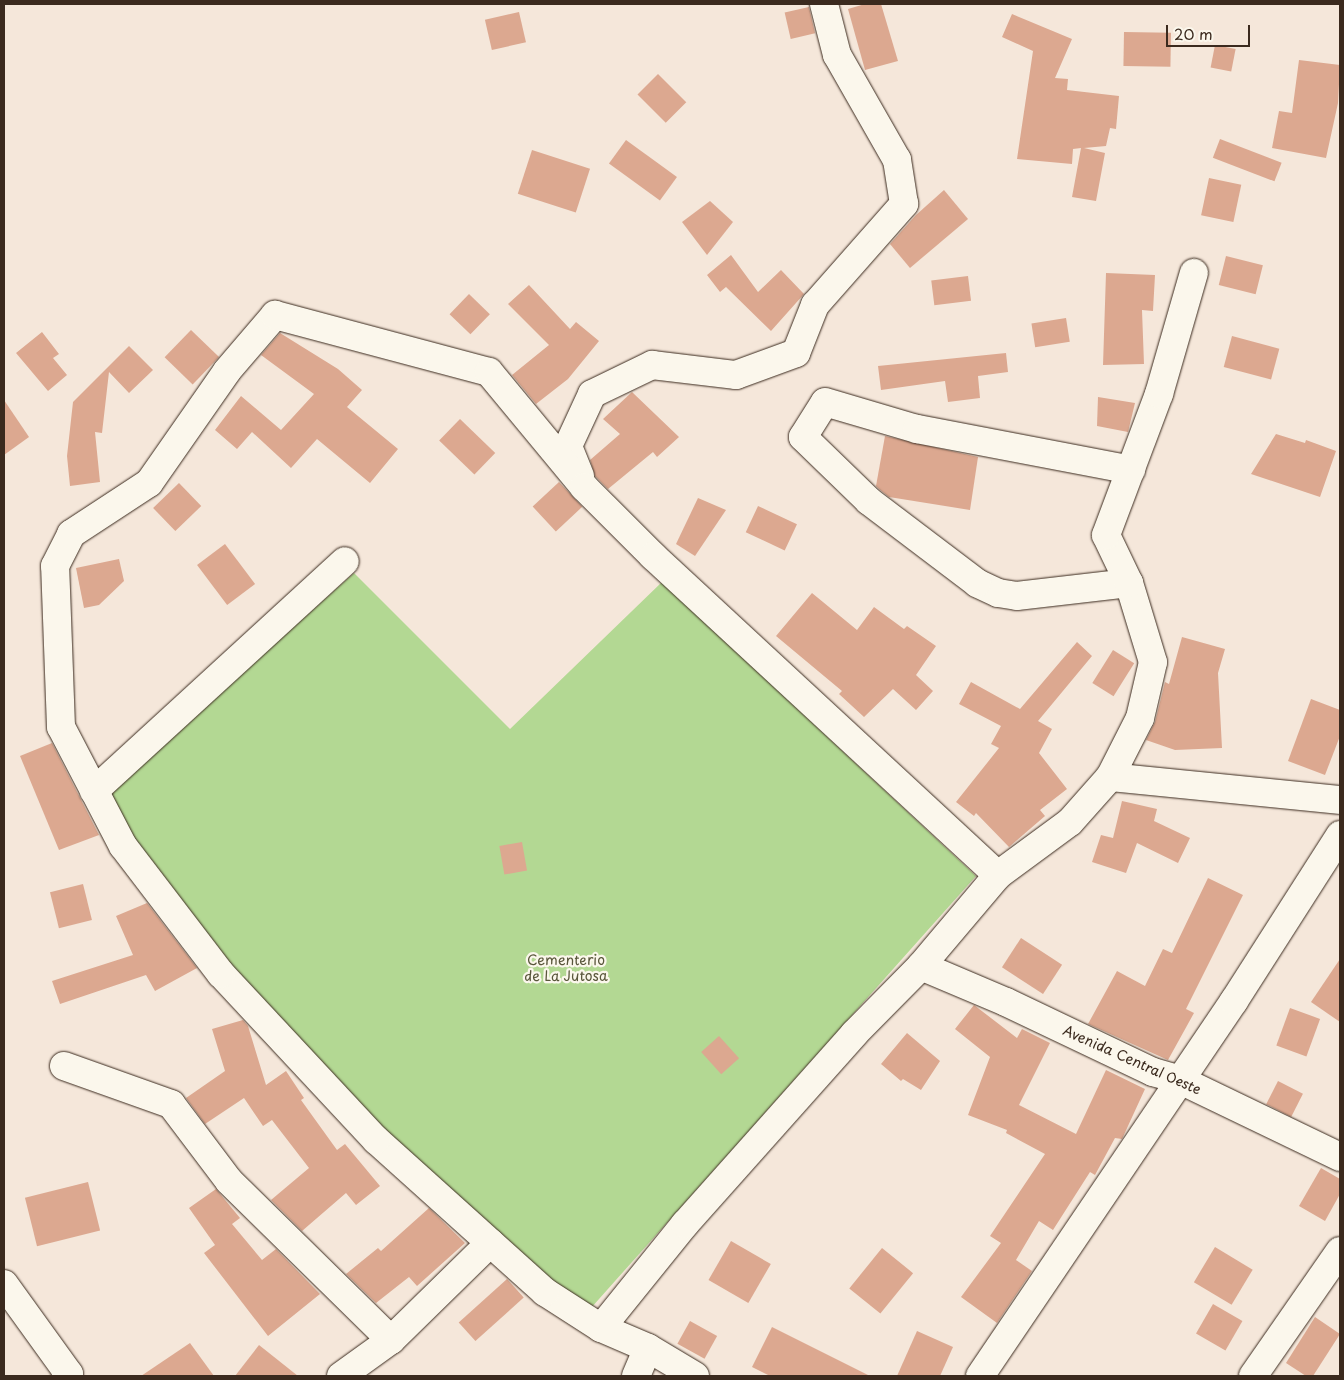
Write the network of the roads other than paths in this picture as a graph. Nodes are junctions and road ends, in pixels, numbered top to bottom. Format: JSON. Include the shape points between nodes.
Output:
{"nodes":[{"id":1,"x":824,"y":4,"type":"edge"},
{"id":2,"x":1194,"y":273,"type":"dead end"},
{"id":3,"x":1130,"y":470,"type":"junction"},
{"id":4,"x":584,"y":487,"type":"junction"},
{"id":5,"x":346,"y":561,"type":"dead end"},
{"id":6,"x":1129,"y":583,"type":"junction"},
{"id":7,"x":1110,"y":777,"type":"junction"},
{"id":8,"x":94,"y":791,"type":"junction"},
{"id":9,"x":1340,"y":800,"type":"edge"},
{"id":10,"x":1340,"y":835,"type":"edge"},
{"id":11,"x":998,"y":875,"type":"junction"},
{"id":12,"x":921,"y":966,"type":"junction"},
{"id":13,"x":64,"y":1066,"type":"dead end"},
{"id":14,"x":1178,"y":1079,"type":"junction"},
{"id":15,"x":1340,"y":1157,"type":"edge"},
{"id":16,"x":490,"y":1244,"type":"junction"},
{"id":17,"x":1340,"y":1251,"type":"edge"},
{"id":18,"x":4,"y":1284,"type":"edge"},
{"id":19,"x":601,"y":1328,"type":"junction"},
{"id":20,"x":391,"y":1340,"type":"junction"},
{"id":21,"x":648,"y":1348,"type":"junction"},
{"id":22,"x":66,"y":1376,"type":"edge"},
{"id":23,"x":341,"y":1376,"type":"edge"},
{"id":24,"x":636,"y":1376,"type":"edge"},
{"id":25,"x":696,"y":1376,"type":"edge"},
{"id":26,"x":980,"y":1376,"type":"edge"},
{"id":27,"x":1253,"y":1376,"type":"edge"}],
"edges":[{"from":1,"to":4,"type":"street","via":[[837,55],[898,160],[904,204],[815,305],[796,353],[736,375],[652,365],[592,394],[568,446]]},
{"from":2,"to":3,"type":"street","via":[[1159,394]]},
{"from":3,"to":6,"type":"street","via":[[1106,535]]},
{"from":3,"to":6,"type":"street","via":[[917,429],[825,402],[803,437],[869,501],[977,583],[998,593],[1017,596]]},
{"from":4,"to":8,"type":"street","via":[[489,372],[275,315],[227,371],[148,483],[71,534],[55,566],[61,726]]},
{"from":4,"to":11,"type":"street","via":[[653,556]]},
{"from":5,"to":8,"type":"street"},
{"from":6,"to":7,"type":"street","via":[[1153,662],[1140,718]]},
{"from":7,"to":9,"type":"street"},
{"from":7,"to":11,"type":"street","via":[[1070,822]]},
{"from":8,"to":16,"type":"street","via":[[123,846],[221,974],[376,1140]]},
{"from":10,"to":14,"type":"street","via":[[1234,1001]]},
{"from":11,"to":12,"type":"street"},
{"from":12,"to":14,"type":"street","name":"Avenida Central Oeste","via":[[1154,1072]]},
{"from":12,"to":19,"type":"street","via":[[828,1063],[685,1224]]},
{"from":13,"to":20,"type":"street","via":[[171,1104],[229,1181]]},
{"from":14,"to":15,"type":"street","name":"Avenida Central Oeste"},
{"from":14,"to":26,"type":"street"},
{"from":16,"to":19,"type":"street","via":[[545,1292]]},
{"from":16,"to":20,"type":"street"},
{"from":17,"to":27,"type":"street"},
{"from":18,"to":22,"type":"street","via":[[69,1374]]},
{"from":19,"to":21,"type":"street"},
{"from":20,"to":23,"type":"street"},
{"from":21,"to":24,"type":"street"},
{"from":21,"to":25,"type":"street"}]}
